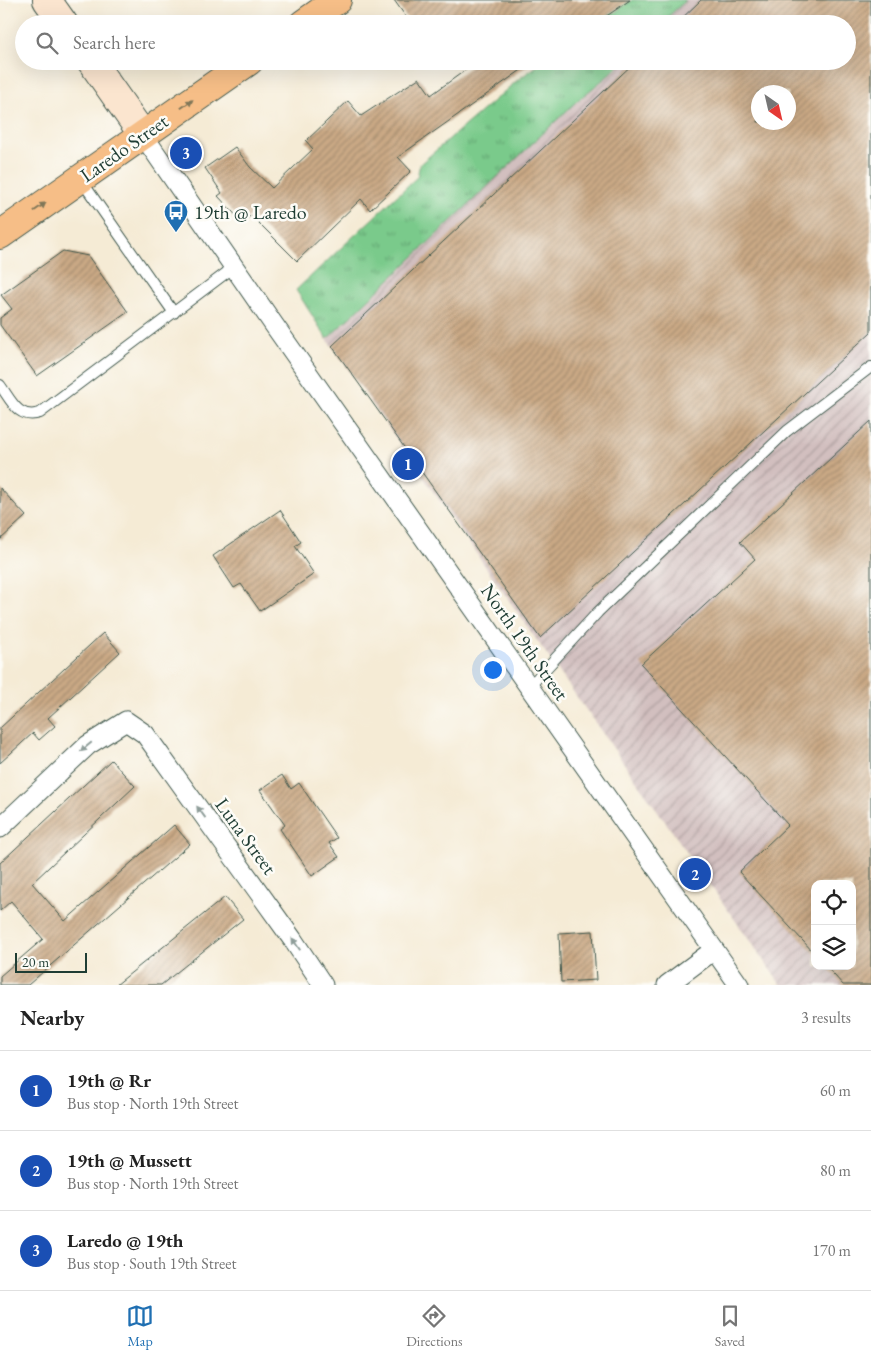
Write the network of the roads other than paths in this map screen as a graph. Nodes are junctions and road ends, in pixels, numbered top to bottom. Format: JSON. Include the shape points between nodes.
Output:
{"nodes":[{"id":1,"x":48,"y":0,"type":"edge"},
{"id":2,"x":337,"y":0,"type":"edge"},
{"id":3,"x":58,"y":15,"type":"edge"},
{"id":4,"x":316,"y":15,"type":"edge"},
{"id":5,"x":97,"y":70,"type":"edge"},
{"id":6,"x":236,"y":70,"type":"edge"},
{"id":7,"x":143,"y":135,"type":"junction"},
{"id":8,"x":80,"y":179,"type":"junction"},
{"id":9,"x":0,"y":235,"type":"edge"},
{"id":10,"x":234,"y":267,"type":"junction"},
{"id":11,"x":174,"y":313,"type":"junction"},
{"id":12,"x":871,"y":367,"type":"edge"},
{"id":13,"x":0,"y":385,"type":"edge"},
{"id":14,"x":529,"y":688,"type":"junction"},
{"id":15,"x":0,"y":828,"type":"edge"},
{"id":16,"x":714,"y":950,"type":"junction"},
{"id":17,"x":323,"y":985,"type":"edge"},
{"id":18,"x":667,"y":985,"type":"edge"},
{"id":19,"x":739,"y":985,"type":"edge"}],
"edges":[{"from":1,"to":3,"type":"street"},
{"from":2,"to":4,"type":"main road"},
{"from":5,"to":7,"type":"street"},
{"from":7,"to":6,"type":"main road","name":"Laredo Street","one_way":true},
{"from":7,"to":8,"type":"main road","name":"Laredo Street"},
{"from":7,"to":10,"type":"street","name":"North 19th Street"},
{"from":9,"to":8,"type":"main road","name":"Laredo Street","one_way":true},
{"from":8,"to":11,"type":"lane"},
{"from":10,"to":11,"type":"lane"},
{"from":10,"to":14,"type":"street","name":"North 19th Street"},
{"from":11,"to":13,"type":"lane","via":[[40,413],[33,415],[17,409]]},
{"from":12,"to":14,"type":"lane","via":[[787,431],[598,612]]},
{"from":14,"to":16,"type":"street","name":"North 19th Street"},
{"from":17,"to":15,"type":"street","name":"Luna Street","one_way":true,"via":[[145,734],[126,721],[88,745]]},
{"from":16,"to":18,"type":"street"},
{"from":16,"to":19,"type":"street","name":"North 19th Street"}]}
